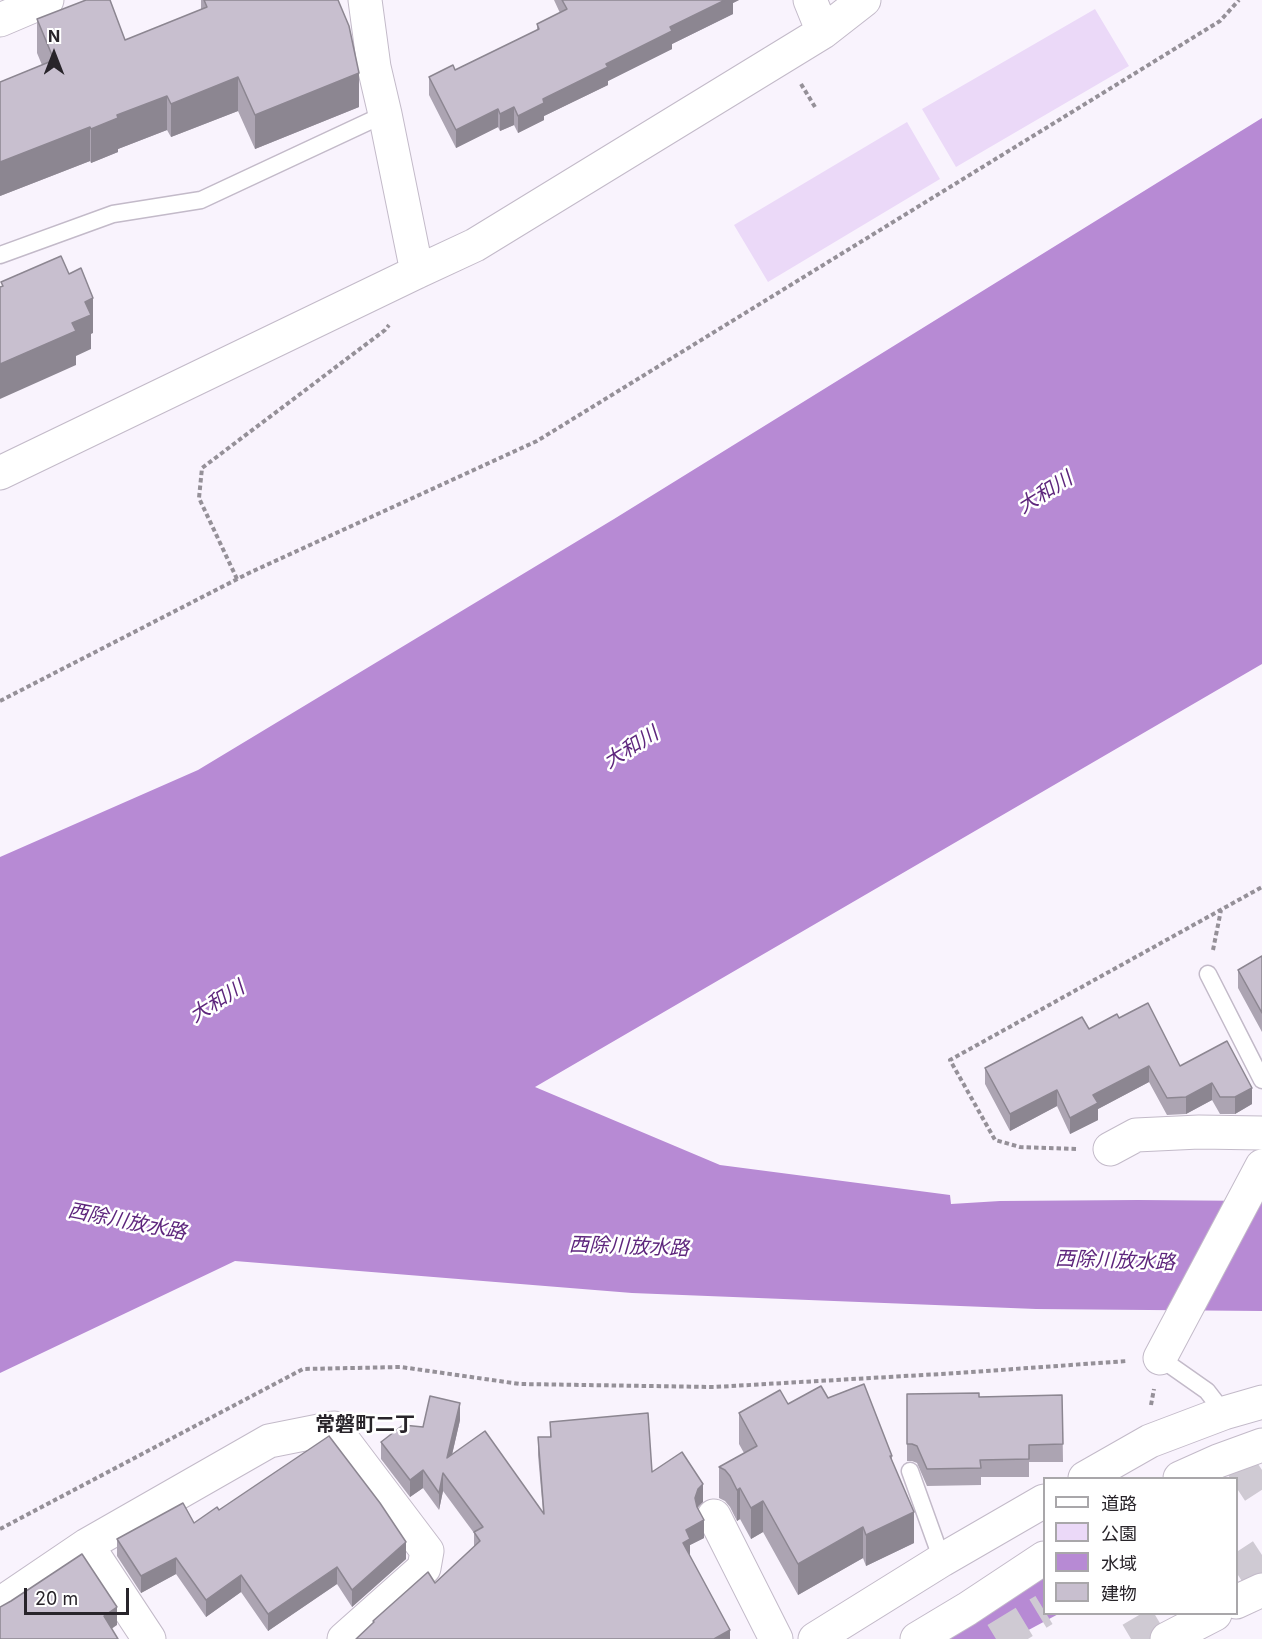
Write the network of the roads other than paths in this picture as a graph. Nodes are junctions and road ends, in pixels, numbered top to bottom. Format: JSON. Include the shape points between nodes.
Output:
{"nodes":[{"id":1,"x":47,"y":0,"type":"edge"},
{"id":2,"x":365,"y":0,"type":"edge"},
{"id":3,"x":810,"y":0,"type":"edge"},
{"id":4,"x":864,"y":0,"type":"edge"},
{"id":5,"x":0,"y":20,"type":"edge"},
{"id":6,"x":823,"y":32,"type":"junction"},
{"id":7,"x":386,"y":114,"type":"junction"},
{"id":8,"x":0,"y":255,"type":"edge"},
{"id":9,"x":417,"y":272,"type":"junction"},
{"id":10,"x":0,"y":473,"type":"edge"},
{"id":11,"x":1208,"y":974,"type":"road end"},
{"id":12,"x":1262,"y":1080,"type":"edge"},
{"id":13,"x":1262,"y":1133,"type":"edge"},
{"id":14,"x":1110,"y":1149,"type":"road end"},
{"id":15,"x":1262,"y":1166,"type":"edge"},
{"id":16,"x":1160,"y":1358,"type":"joint"},
{"id":17,"x":1262,"y":1402,"type":"edge"},
{"id":18,"x":1224,"y":1413,"type":"junction"},
{"id":19,"x":1262,"y":1445,"type":"edge"},
{"id":20,"x":910,"y":1472,"type":"dead end"},
{"id":21,"x":1088,"y":1477,"type":"edge"},
{"id":22,"x":1184,"y":1477,"type":"edge"},
{"id":23,"x":1043,"y":1502,"type":"edge"},
{"id":24,"x":714,"y":1516,"type":"dead end"},
{"id":25,"x":87,"y":1545,"type":"junction"},
{"id":26,"x":1043,"y":1559,"type":"edge"},
{"id":27,"x":942,"y":1560,"type":"junction"},
{"id":28,"x":1262,"y":1590,"type":"edge"},
{"id":29,"x":1238,"y":1601,"type":"edge"},
{"id":30,"x":0,"y":1604,"type":"edge"},
{"id":31,"x":1213,"y":1615,"type":"edge"},
{"id":32,"x":149,"y":1639,"type":"edge"},
{"id":33,"x":344,"y":1639,"type":"edge"},
{"id":34,"x":776,"y":1639,"type":"edge"},
{"id":35,"x":815,"y":1639,"type":"edge"},
{"id":36,"x":917,"y":1639,"type":"edge"},
{"id":37,"x":1167,"y":1639,"type":"edge"}],
"edges":[{"from":1,"to":5,"type":"main road"},
{"from":2,"to":7,"type":"main road","via":[[374,67]]},
{"from":3,"to":6,"type":"main road"},
{"from":4,"to":6,"type":"main road"},
{"from":6,"to":9,"type":"main road","via":[[475,245]]},
{"from":7,"to":8,"type":"lane","via":[[201,200],[113,214]]},
{"from":7,"to":9,"type":"main road"},
{"from":9,"to":10,"type":"main road"},
{"from":11,"to":12,"type":"lane"},
{"from":13,"to":14,"type":"main road","via":[[1136,1135]]},
{"from":15,"to":16,"type":"main road"},
{"from":16,"to":18,"type":"lane","via":[[1207,1391]]},
{"from":17,"to":18,"type":"main road"},
{"from":18,"to":21,"type":"main road","via":[[1150,1441]]},
{"from":19,"to":22,"type":"main road"},
{"from":20,"to":27,"type":"lane"},
{"from":23,"to":27,"type":"main road"},
{"from":24,"to":34,"type":"main road"},
{"from":25,"to":30,"type":"main road"},
{"from":25,"to":32,"type":"main road"},
{"from":25,"to":33,"type":"main road","via":[[269,1441],[334,1428],[427,1551],[424,1568]]},
{"from":26,"to":36,"type":"main road"},
{"from":27,"to":35,"type":"main road"},
{"from":28,"to":29,"type":"main road"},
{"from":31,"to":37,"type":"main road"}]}
